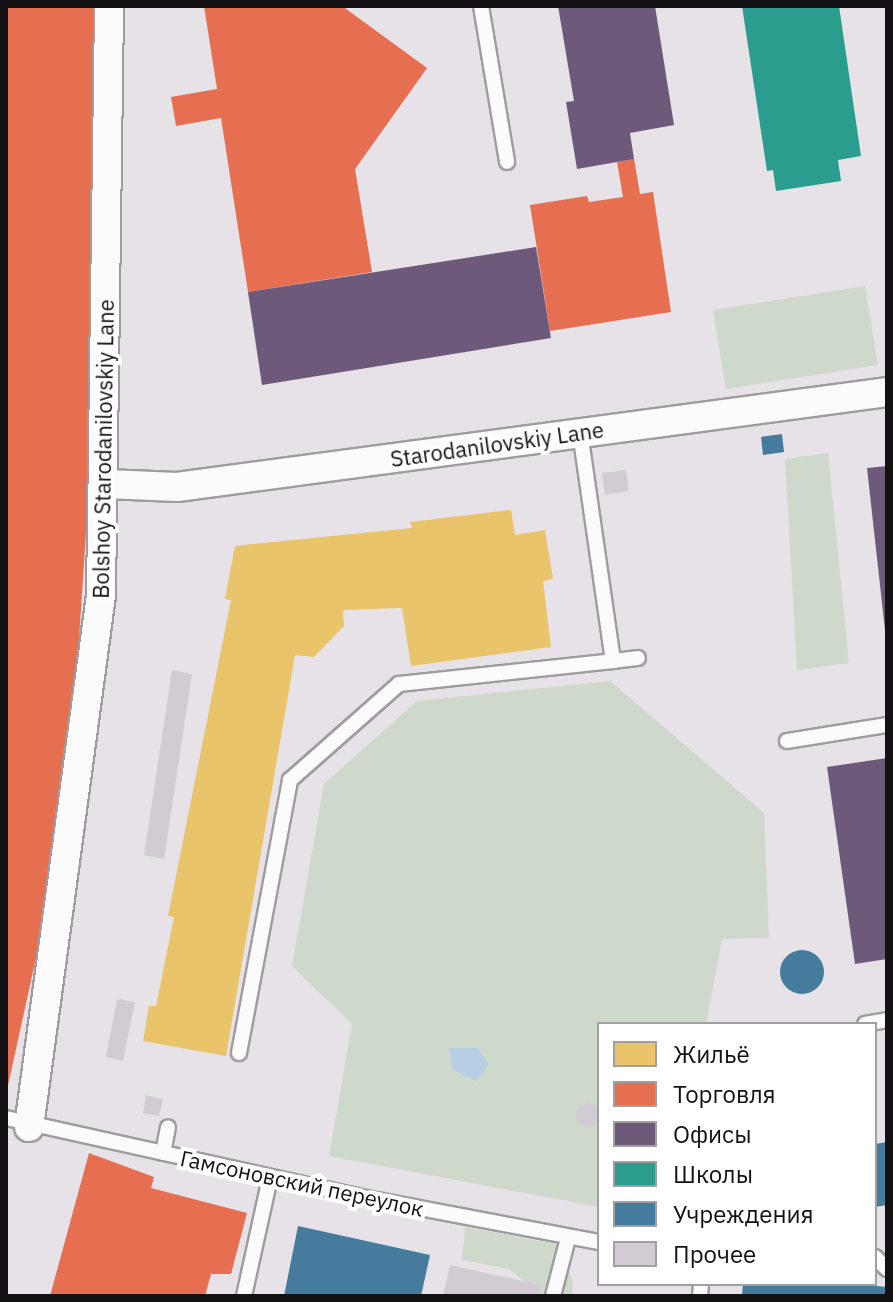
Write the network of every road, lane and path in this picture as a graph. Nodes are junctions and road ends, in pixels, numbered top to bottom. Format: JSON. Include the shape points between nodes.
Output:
{"nodes":[{"id":1,"x":109,"y":6,"type":"edge"},
{"id":2,"x":481,"y":6,"type":"edge"},
{"id":3,"x":507,"y":162,"type":"dead end"},
{"id":4,"x":887,"y":392,"type":"edge"},
{"id":5,"x":580,"y":433,"type":"junction"},
{"id":6,"x":106,"y":484,"type":"junction"},
{"id":7,"x":638,"y":658,"type":"dead end"},
{"id":8,"x":613,"y":661,"type":"junction"},
{"id":9,"x":887,"y":725,"type":"edge"},
{"id":10,"x":787,"y":741,"type":"dead end"},
{"id":11,"x":239,"y":1053,"type":"dead end"},
{"id":12,"x":168,"y":1127,"type":"dead end"},
{"id":13,"x":21,"y":1128,"type":"edge"},
{"id":14,"x":163,"y":1153,"type":"junction"},
{"id":15,"x":270,"y":1178,"type":"junction"},
{"id":16,"x":568,"y":1238,"type":"junction"},
{"id":17,"x":597,"y":1242,"type":"edge"},
{"id":18,"x":244,"y":1296,"type":"edge"},
{"id":19,"x":553,"y":1296,"type":"edge"}],
"edges":[{"from":1,"to":6,"type":"street","name":"Bolshoy Starodanilovskiy Lane"},
{"from":2,"to":3,"type":"lane"},
{"from":4,"to":5,"type":"street","name":"Starodanilovskiy Lane"},
{"from":5,"to":6,"type":"street","name":"Starodanilovskiy Lane","via":[[177,487]]},
{"from":5,"to":8,"type":"lane"},
{"from":6,"to":13,"type":"street","name":"Bolshoy Starodanilovskiy Lane","via":[[101,595]]},
{"from":7,"to":8,"type":"lane"},
{"from":8,"to":11,"type":"lane","via":[[399,684],[290,780]]},
{"from":9,"to":10,"type":"lane"},
{"from":12,"to":14,"type":"lane"},
{"from":13,"to":14,"type":"lane","name":"Гамсоновский переулок"},
{"from":14,"to":15,"type":"lane","name":"Гамсоновский переулок"},
{"from":15,"to":16,"type":"lane","name":"Гамсоновский переулок"},
{"from":15,"to":18,"type":"lane"},
{"from":16,"to":17,"type":"lane","name":"Гамсоновский переулок"},
{"from":16,"to":19,"type":"lane"}]}
